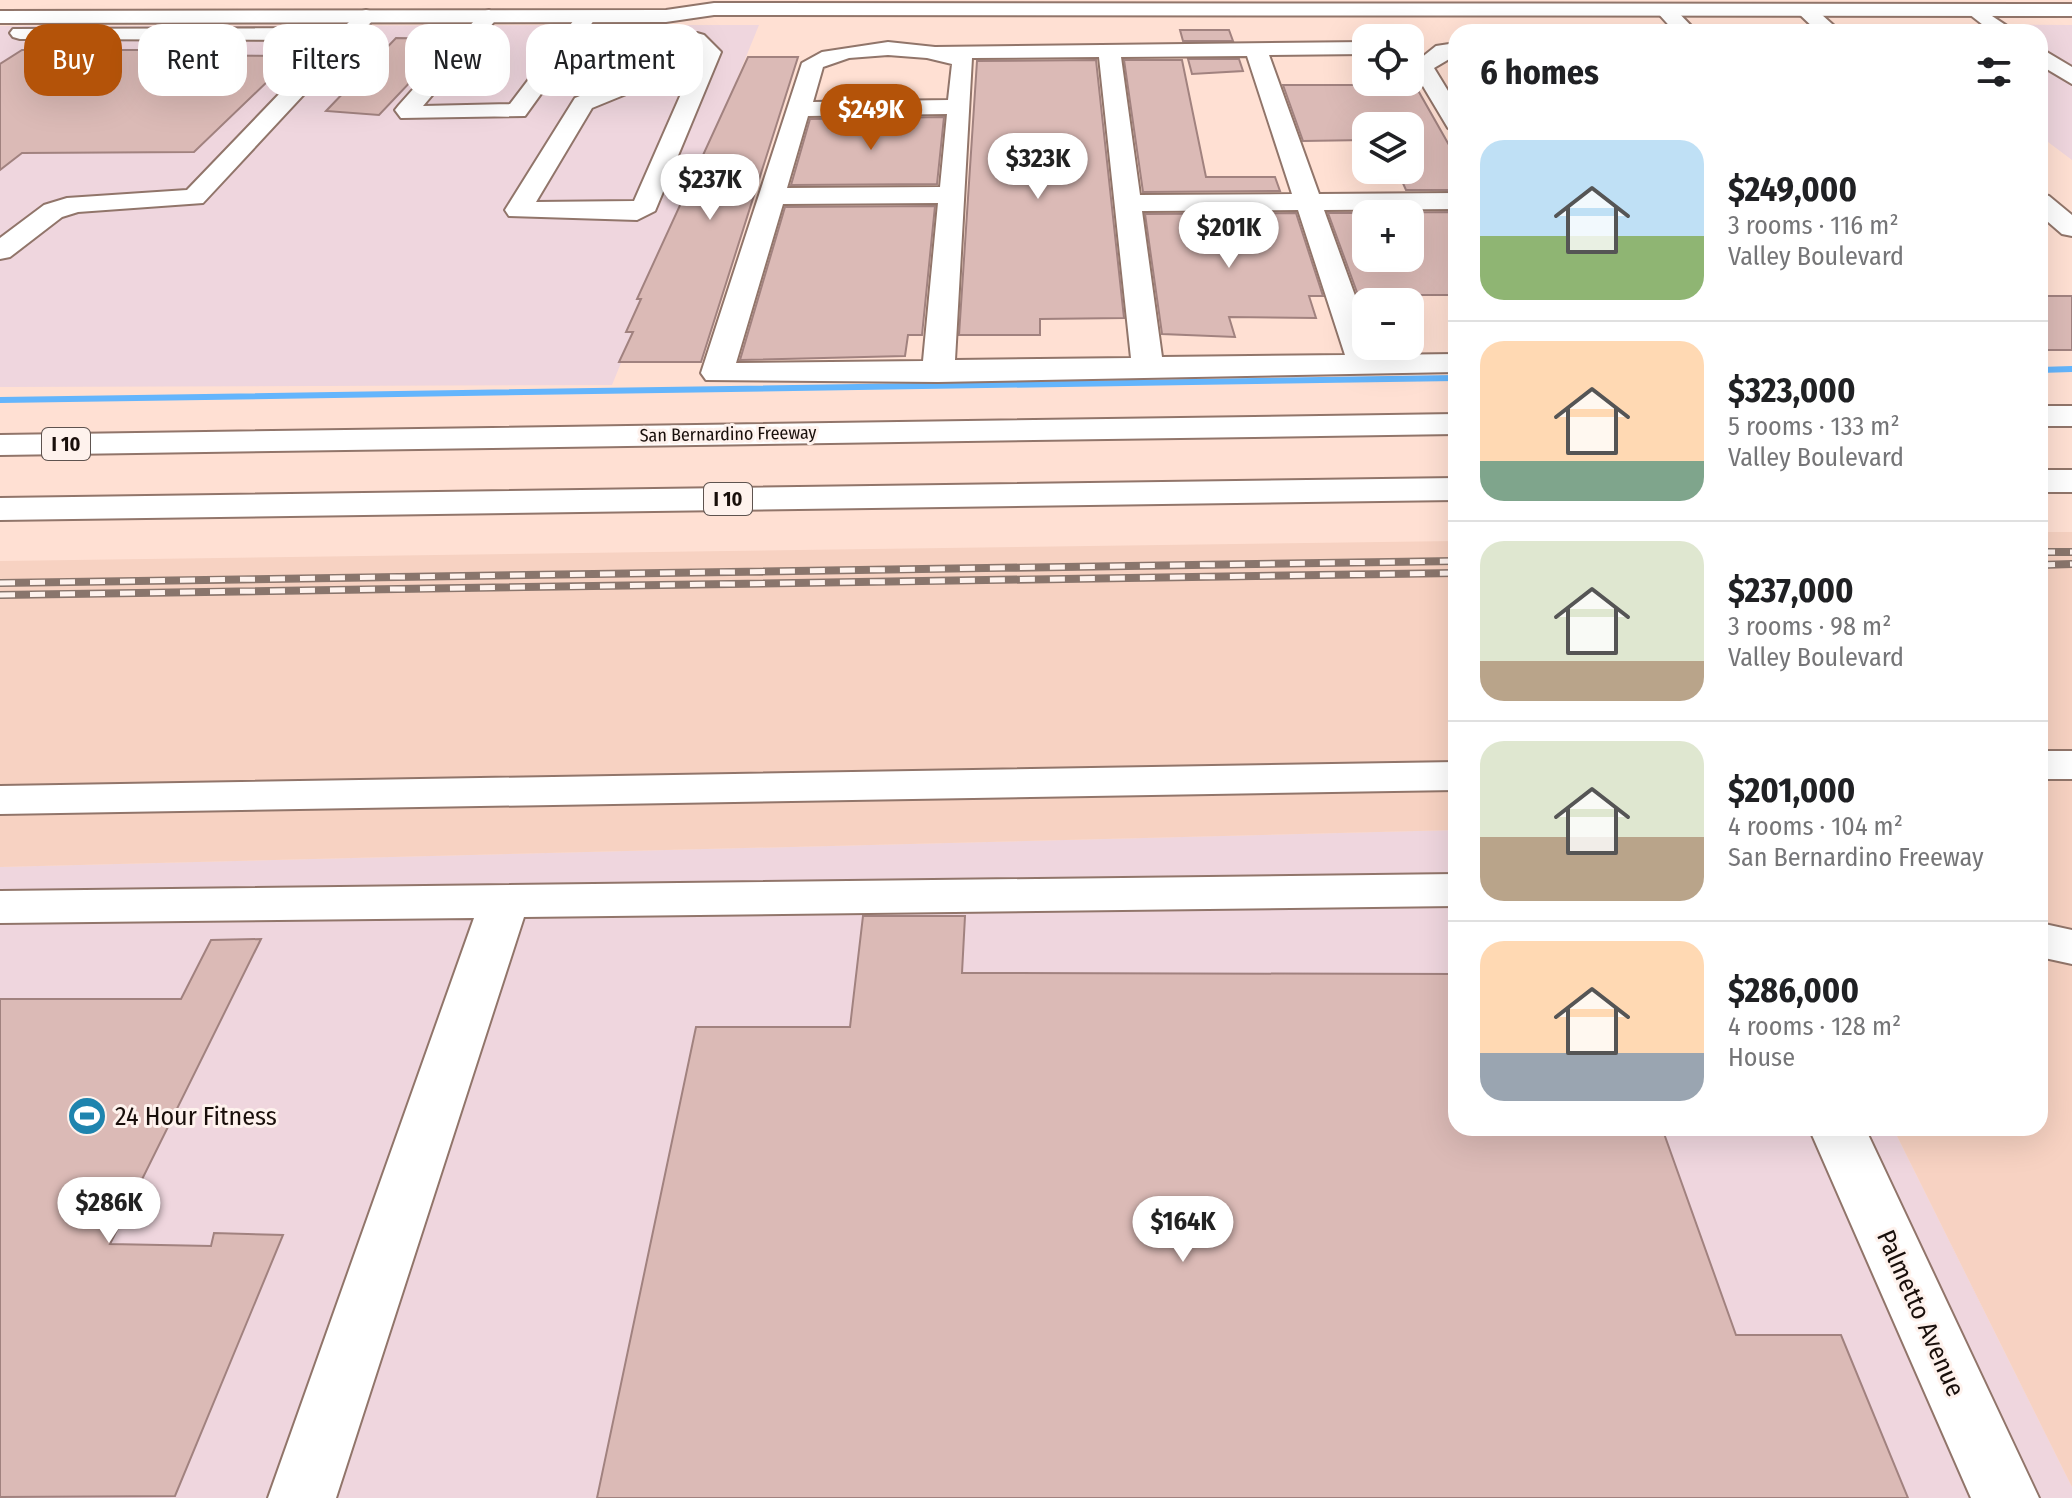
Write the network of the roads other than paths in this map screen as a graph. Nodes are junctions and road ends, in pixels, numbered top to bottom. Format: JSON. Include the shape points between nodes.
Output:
{"nodes":[{"id":1,"x":717,"y":3,"type":"edge"},
{"id":2,"x":204,"y":4,"type":"junction"},
{"id":3,"x":0,"y":5,"type":"edge"},
{"id":4,"x":1005,"y":5,"type":"edge"},
{"id":5,"x":1104,"y":5,"type":"edge"},
{"id":6,"x":1204,"y":5,"type":"edge"},
{"id":7,"x":1320,"y":5,"type":"edge"},
{"id":8,"x":1813,"y":6,"type":"edge"},
{"id":9,"x":891,"y":7,"type":"edge"},
{"id":10,"x":1974,"y":10,"type":"junction"},
{"id":11,"x":2072,"y":10,"type":"edge"},
{"id":12,"x":1461,"y":11,"type":"junction"},
{"id":13,"x":1666,"y":11,"type":"junction"},
{"id":14,"x":489,"y":16,"type":"junction"},
{"id":15,"x":587,"y":16,"type":"junction"},
{"id":16,"x":0,"y":17,"type":"edge"},
{"id":17,"x":37,"y":17,"type":"junction"},
{"id":18,"x":318,"y":24,"type":"edge"},
{"id":19,"x":373,"y":24,"type":"edge"},
{"id":20,"x":1470,"y":24,"type":"edge"},
{"id":21,"x":1679,"y":24,"type":"edge"},
{"id":22,"x":1825,"y":24,"type":"edge"},
{"id":23,"x":1994,"y":24,"type":"edge"},
{"id":24,"x":263,"y":27,"type":"edge"},
{"id":25,"x":703,"y":28,"type":"edge"},
{"id":26,"x":20,"y":33,"type":"junction"},
{"id":27,"x":703,"y":45,"type":"edge"},
{"id":28,"x":0,"y":46,"type":"edge"},
{"id":29,"x":1352,"y":48,"type":"edge"},
{"id":30,"x":1424,"y":48,"type":"edge"},
{"id":31,"x":1448,"y":48,"type":"edge"},
{"id":32,"x":1256,"y":49,"type":"junction"},
{"id":33,"x":887,"y":50,"type":"junction"},
{"id":34,"x":1109,"y":50,"type":"junction"},
{"id":35,"x":1448,"y":50,"type":"edge"},
{"id":36,"x":939,"y":52,"type":"junction"},
{"id":37,"x":2048,"y":60,"type":"edge"},
{"id":38,"x":703,"y":69,"type":"edge"},
{"id":39,"x":2072,"y":77,"type":"edge"},
{"id":40,"x":290,"y":96,"type":"edge"},
{"id":41,"x":600,"y":96,"type":"edge"},
{"id":42,"x":616,"y":96,"type":"edge"},
{"id":43,"x":692,"y":96,"type":"edge"},
{"id":44,"x":690,"y":100,"type":"junction"},
{"id":45,"x":1448,"y":104,"type":"edge"},
{"id":46,"x":959,"y":107,"type":"junction"},
{"id":47,"x":799,"y":109,"type":"junction"},
{"id":48,"x":952,"y":195,"type":"junction"},
{"id":49,"x":772,"y":196,"type":"junction"},
{"id":50,"x":1448,"y":201,"type":"edge"},
{"id":51,"x":1308,"y":202,"type":"junction"},
{"id":52,"x":1129,"y":203,"type":"junction"},
{"id":53,"x":2048,"y":208,"type":"edge"},
{"id":54,"x":2072,"y":228,"type":"edge"},
{"id":55,"x":0,"y":251,"type":"edge"},
{"id":56,"x":1448,"y":363,"type":"edge"},
{"id":57,"x":1364,"y":365,"type":"junction"},
{"id":58,"x":1148,"y":369,"type":"junction"},
{"id":59,"x":938,"y":372,"type":"junction"},
{"id":60,"x":2048,"y":416,"type":"edge"},
{"id":61,"x":2072,"y":416,"type":"edge"},
{"id":62,"x":1448,"y":424,"type":"edge"},
{"id":63,"x":0,"y":445,"type":"edge"},
{"id":64,"x":2048,"y":481,"type":"edge"},
{"id":65,"x":2072,"y":481,"type":"edge"},
{"id":66,"x":1448,"y":489,"type":"edge"},
{"id":67,"x":420,"y":503,"type":"junction"},
{"id":68,"x":0,"y":509,"type":"edge"},
{"id":69,"x":0,"y":524,"type":"edge"},
{"id":70,"x":2048,"y":765,"type":"edge"},
{"id":71,"x":2072,"y":765,"type":"edge"},
{"id":72,"x":1448,"y":776,"type":"edge"},
{"id":73,"x":0,"y":800,"type":"edge"},
{"id":74,"x":1448,"y":890,"type":"edge"},
{"id":75,"x":505,"y":900,"type":"junction"},
{"id":76,"x":0,"y":907,"type":"edge"},
{"id":77,"x":2048,"y":942,"type":"edge"},
{"id":78,"x":2072,"y":947,"type":"edge"},
{"id":79,"x":1841,"y":1136,"type":"edge"},
{"id":80,"x":302,"y":1498,"type":"edge"},
{"id":81,"x":2005,"y":1498,"type":"edge"}],
"edges":[{"from":1,"to":2,"type":"main road"},
{"from":1,"to":9,"type":"main road"},
{"from":1,"to":15,"type":"main road","via":[[666,16]]},
{"from":1,"to":25,"type":"main road"},
{"from":2,"to":3,"type":"main road"},
{"from":2,"to":17,"type":"main road"},
{"from":4,"to":5,"type":"main road"},
{"from":4,"to":9,"type":"main road"},
{"from":5,"to":6,"type":"main road"},
{"from":6,"to":7,"type":"main road"},
{"from":7,"to":12,"type":"main road"},
{"from":8,"to":10,"type":"main road"},
{"from":8,"to":13,"type":"main road"},
{"from":8,"to":22,"type":"main road"},
{"from":9,"to":33,"type":"main road"},
{"from":10,"to":11,"type":"main road"},
{"from":10,"to":23,"type":"main road"},
{"from":12,"to":13,"type":"main road"},
{"from":12,"to":20,"type":"main road"},
{"from":13,"to":21,"type":"main road"},
{"from":14,"to":15,"type":"main road"},
{"from":14,"to":15,"type":"main road","via":[[409,113],[517,111]]},
{"from":14,"to":19,"type":"main road"},
{"from":16,"to":17,"type":"main road"},
{"from":17,"to":18,"type":"main road"},
{"from":17,"to":26,"type":"main road"},
{"from":24,"to":26,"type":"main road"},
{"from":26,"to":28,"type":"main road"},
{"from":27,"to":38,"type":"main road","via":[[710,52]]},
{"from":29,"to":32,"type":"main road"},
{"from":30,"to":31,"type":"main road"},
{"from":32,"to":34,"type":"main road"},
{"from":32,"to":51,"type":"main road"},
{"from":33,"to":36,"type":"main road"},
{"from":33,"to":47,"type":"main road","via":[[829,56],[813,63]]},
{"from":34,"to":36,"type":"main road"},
{"from":34,"to":52,"type":"main road"},
{"from":35,"to":45,"type":"main road","via":[[1422,66]]},
{"from":36,"to":46,"type":"main road","via":[[963,61]]},
{"from":37,"to":39,"type":"main road"},
{"from":40,"to":55,"type":"main road","via":[[194,197],[76,204],[53,211]]},
{"from":41,"to":44,"type":"main road","via":[[583,103],[518,210],[637,212],[646,205]]},
{"from":42,"to":44,"type":"main road"},
{"from":43,"to":44,"type":"main road"},
{"from":46,"to":47,"type":"main road"},
{"from":46,"to":48,"type":"main road"},
{"from":47,"to":49,"type":"main road"},
{"from":48,"to":49,"type":"main road"},
{"from":48,"to":59,"type":"main road"},
{"from":49,"to":59,"type":"main road","via":[[717,373]]},
{"from":50,"to":51,"type":"main road"},
{"from":51,"to":52,"type":"main road"},
{"from":51,"to":57,"type":"main road"},
{"from":52,"to":58,"type":"main road"},
{"from":53,"to":54,"type":"main road"},
{"from":56,"to":57,"type":"main road"},
{"from":57,"to":58,"type":"main road"},
{"from":58,"to":59,"type":"main road"},
{"from":60,"to":61,"type":"main road"},
{"from":62,"to":63,"type":"main road","name":"San Bernardino Freeway","number":"I 10"},
{"from":64,"to":65,"type":"main road"},
{"from":66,"to":67,"type":"main road","number":"I 10"},
{"from":67,"to":68,"type":"main road","number":"I 10"},
{"from":67,"to":69,"type":"main road"},
{"from":70,"to":71,"type":"main road"},
{"from":72,"to":73,"type":"main road"},
{"from":74,"to":75,"type":"main road"},
{"from":75,"to":76,"type":"main road"},
{"from":75,"to":80,"type":"main road"},
{"from":77,"to":78,"type":"main road"},
{"from":79,"to":81,"type":"main road","name":"Palmetto Avenue"}]}
